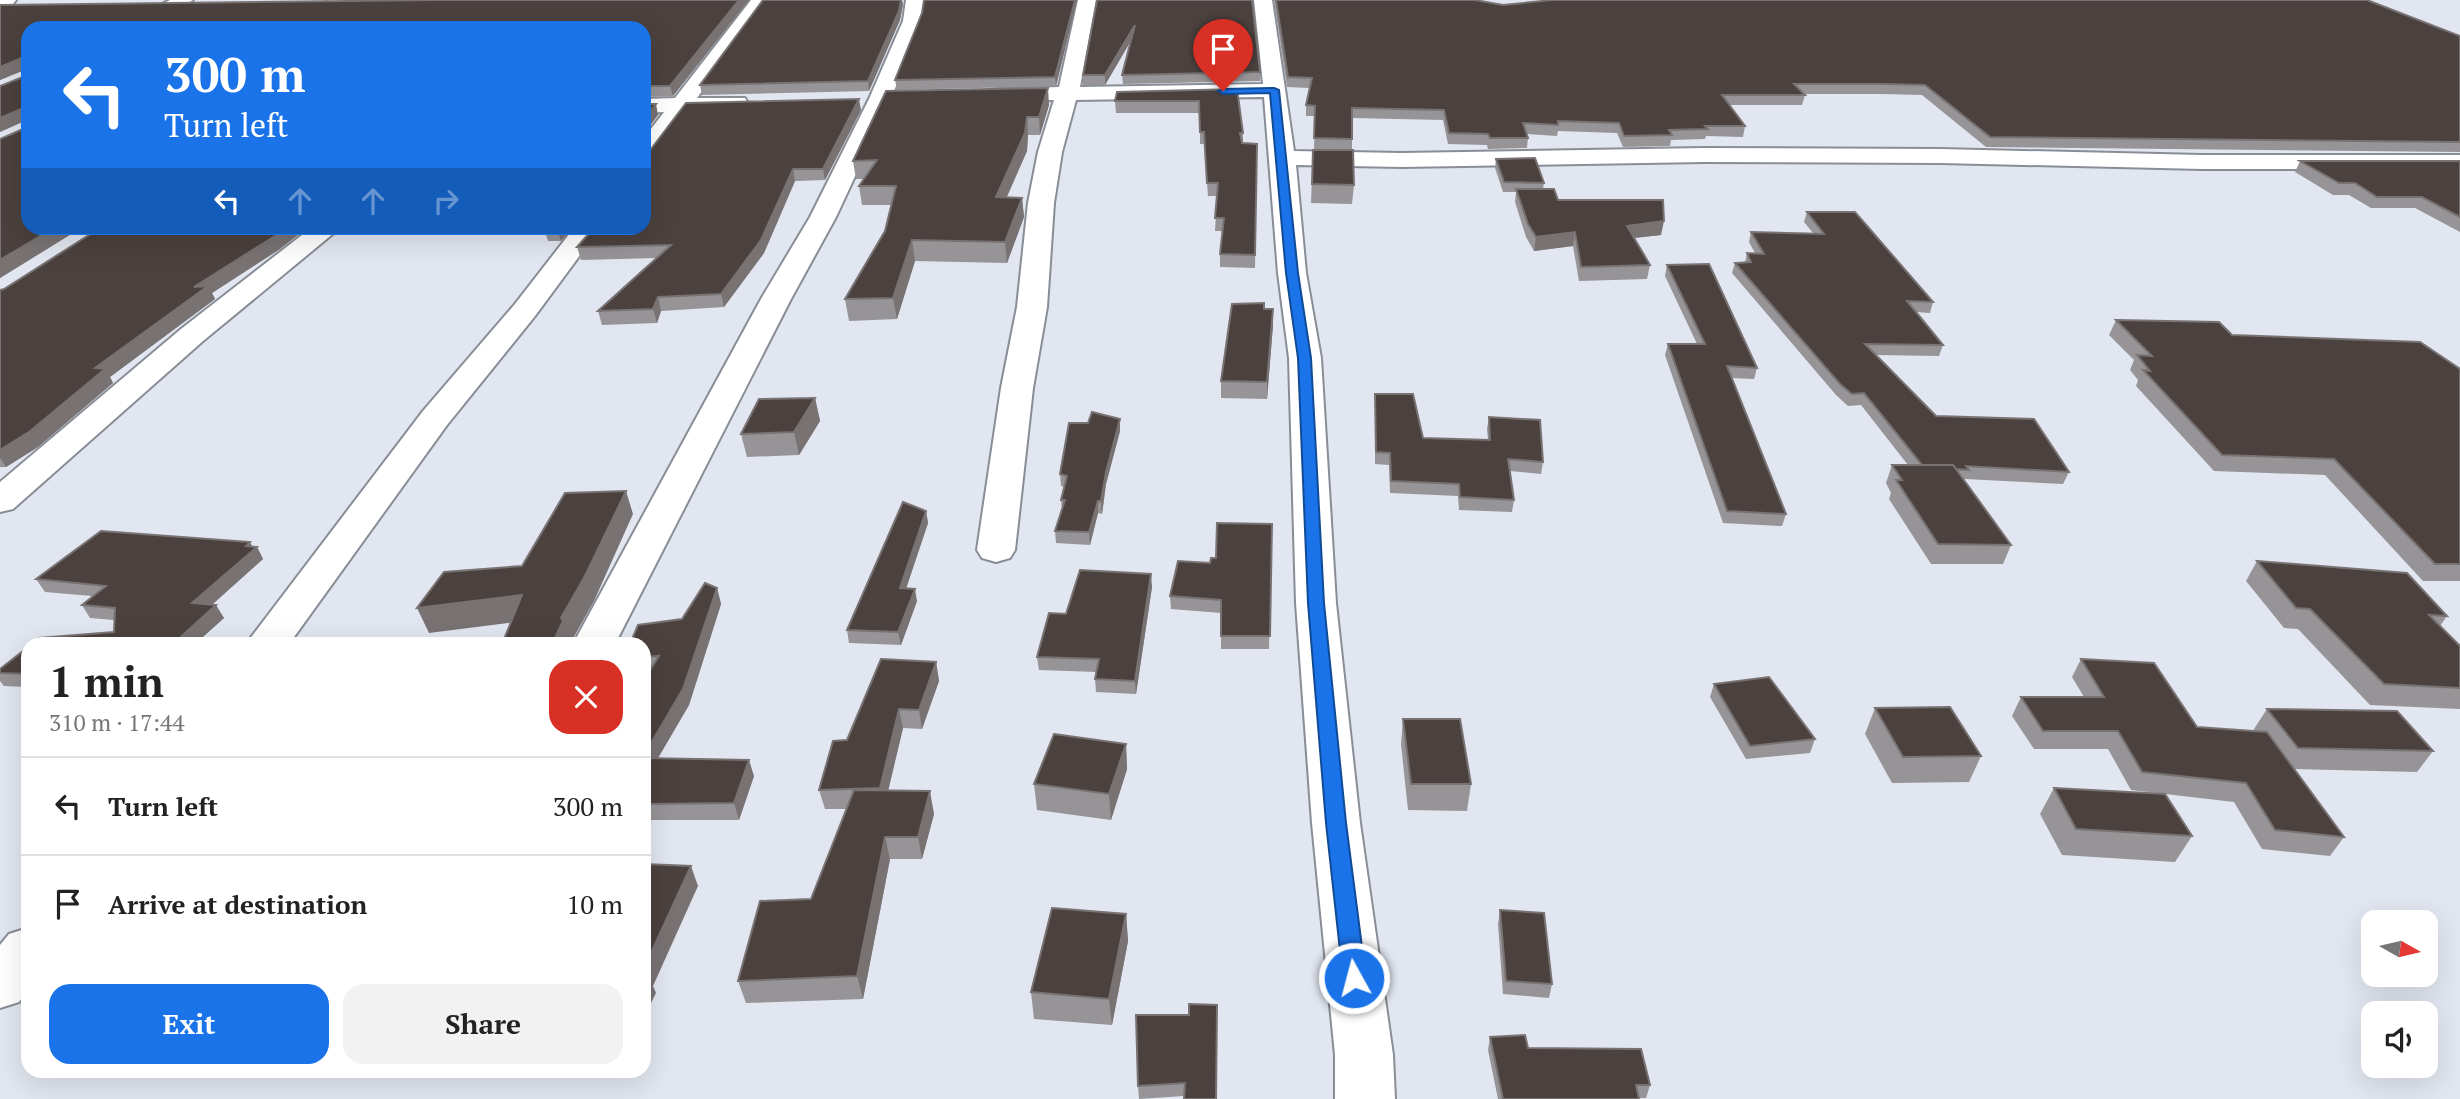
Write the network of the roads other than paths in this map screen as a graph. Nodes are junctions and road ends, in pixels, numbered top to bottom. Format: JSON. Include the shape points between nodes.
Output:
{"nodes":[{"id":1,"x":7,"y":0,"type":"edge"},
{"id":2,"x":760,"y":0,"type":"edge"},
{"id":3,"x":915,"y":0,"type":"edge"},
{"id":4,"x":1087,"y":0,"type":"edge"},
{"id":5,"x":1263,"y":0,"type":"edge"},
{"id":6,"x":345,"y":3,"type":"edge"},
{"id":7,"x":186,"y":4,"type":"edge"},
{"id":8,"x":294,"y":4,"type":"edge"},
{"id":9,"x":0,"y":5,"type":"edge"},
{"id":10,"x":133,"y":6,"type":"edge"},
{"id":11,"x":27,"y":7,"type":"edge"},
{"id":12,"x":146,"y":21,"type":"edge"},
{"id":13,"x":309,"y":21,"type":"edge"},
{"id":14,"x":1274,"y":90,"type":"junction"},
{"id":15,"x":1068,"y":93,"type":"junction"},
{"id":16,"x":974,"y":96,"type":"edge"},
{"id":17,"x":761,"y":103,"type":"edge"},
{"id":18,"x":682,"y":105,"type":"junction"},
{"id":19,"x":651,"y":106,"type":"edge"},
{"id":20,"x":651,"y":145,"type":"edge"},
{"id":21,"x":1283,"y":158,"type":"junction"},
{"id":22,"x":2460,"y":162,"type":"edge"},
{"id":23,"x":318,"y":235,"type":"edge"},
{"id":24,"x":582,"y":235,"type":"edge"},
{"id":25,"x":0,"y":501,"type":"edge"},
{"id":26,"x":996,"y":550,"type":"dead end"},
{"id":27,"x":272,"y":637,"type":"edge"},
{"id":28,"x":598,"y":637,"type":"edge"},
{"id":29,"x":21,"y":959,"type":"edge"},
{"id":30,"x":0,"y":985,"type":"edge"},
{"id":31,"x":1365,"y":1099,"type":"edge"}],
"edges":[{"from":1,"to":9,"type":"street"},
{"from":2,"to":18,"type":"street"},
{"from":3,"to":28,"type":"street","via":[[912,21],[880,99],[823,217]]},
{"from":4,"to":15,"type":"street"},
{"from":5,"to":14,"type":"street"},
{"from":6,"to":8,"type":"street"},
{"from":6,"to":13,"type":"street"},
{"from":7,"to":10,"type":"street"},
{"from":7,"to":12,"type":"street"},
{"from":9,"to":11,"type":"street"},
{"from":14,"to":15,"type":"street"},
{"from":14,"to":21,"type":"street"},
{"from":15,"to":16,"type":"street"},
{"from":15,"to":26,"type":"street","via":[[1041,202],[1032,307]]},
{"from":17,"to":18,"type":"street"},
{"from":18,"to":19,"type":"street"},
{"from":18,"to":20,"type":"street"},
{"from":21,"to":22,"type":"street","via":[[1718,155]]},
{"from":21,"to":31,"type":"street","via":[[1292,273],[1305,358],[1316,603]]},
{"from":23,"to":25,"type":"street","via":[[192,335]]},
{"from":24,"to":27,"type":"street","via":[[435,418]]},
{"from":29,"to":30,"type":"street"}]}
